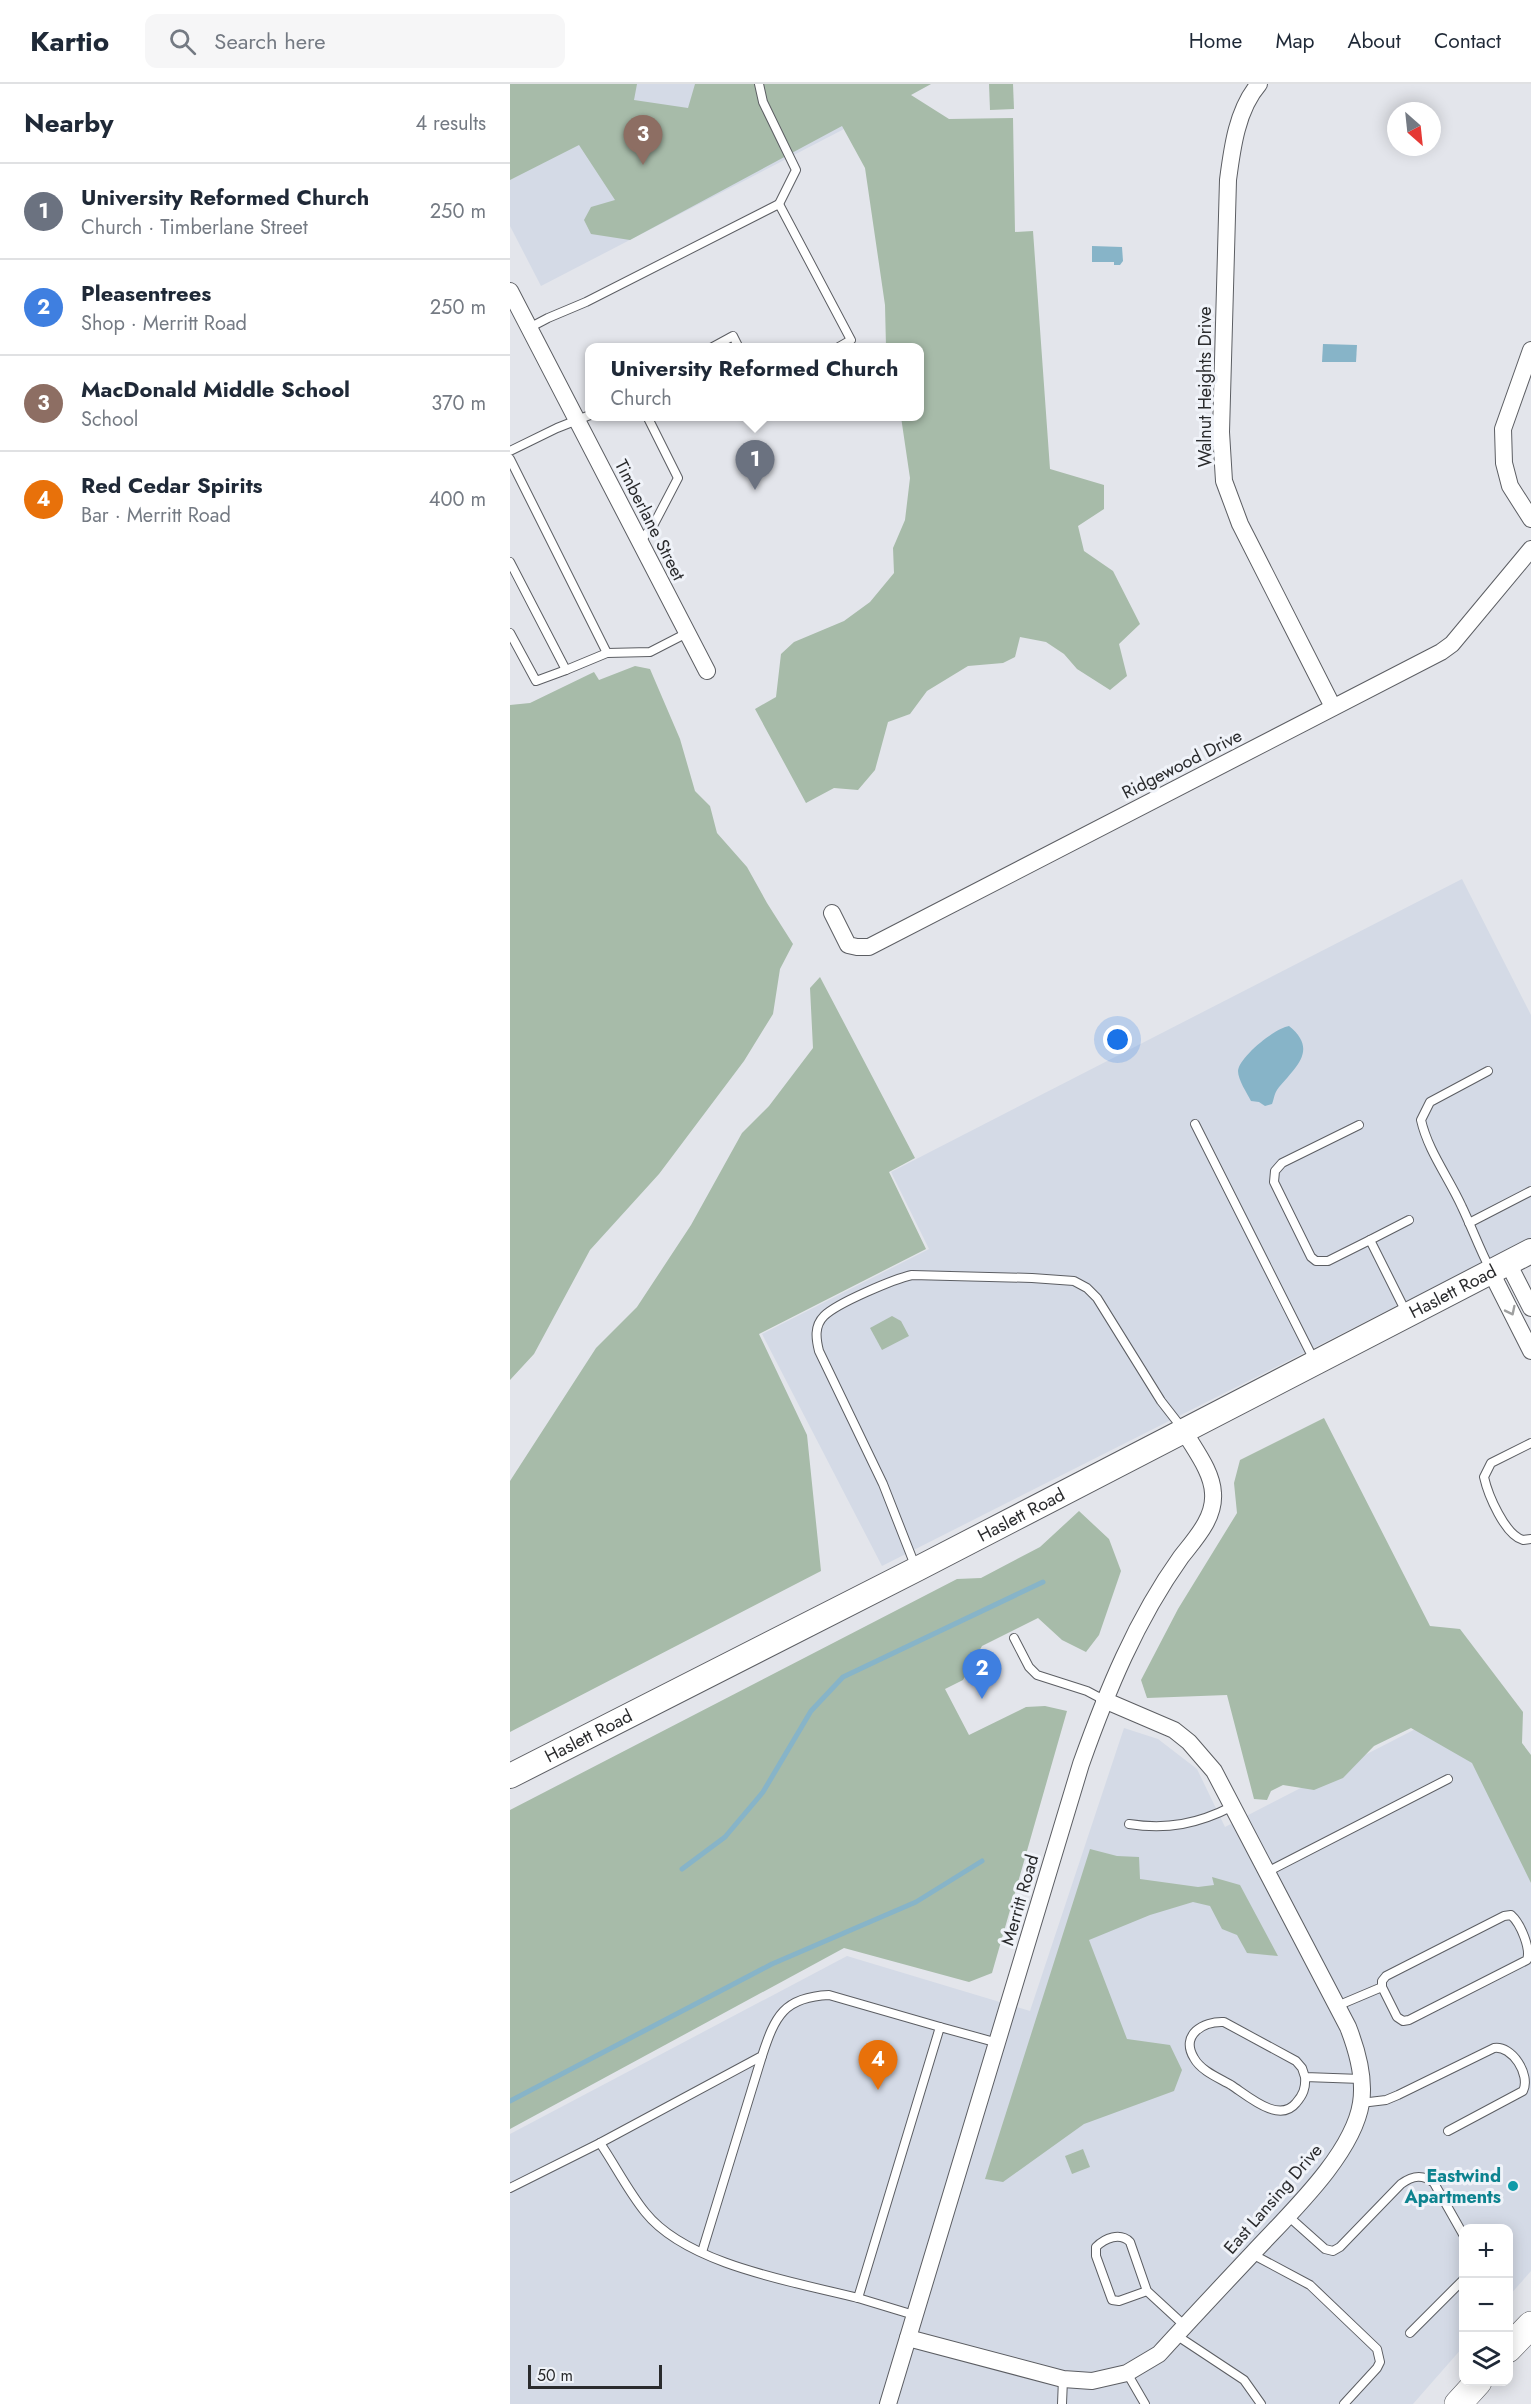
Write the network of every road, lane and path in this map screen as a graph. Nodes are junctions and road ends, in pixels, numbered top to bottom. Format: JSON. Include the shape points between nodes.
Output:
{"nodes":[{"id":1,"x":759,"y":84,"type":"edge"},
{"id":2,"x":1259,"y":84,"type":"edge"},
{"id":3,"x":779,"y":204,"type":"junction"},
{"id":4,"x":511,"y":296,"type":"edge"},
{"id":5,"x":529,"y":328,"type":"junction"},
{"id":6,"x":720,"y":343,"type":"edge"},
{"id":7,"x":736,"y":343,"type":"edge"},
{"id":8,"x":846,"y":343,"type":"edge"},
{"id":9,"x":1531,"y":350,"type":"edge"},
{"id":10,"x":583,"y":417,"type":"edge"},
{"id":11,"x":649,"y":421,"type":"edge"},
{"id":12,"x":510,"y":451,"type":"edge"},
{"id":13,"x":510,"y":459,"type":"edge"},
{"id":14,"x":1531,"y":519,"type":"edge"},
{"id":15,"x":640,"y":542,"type":"junction"},
{"id":16,"x":1531,"y":549,"type":"edge"},
{"id":17,"x":510,"y":562,"type":"edge"},
{"id":18,"x":510,"y":633,"type":"edge"},
{"id":19,"x":687,"y":633,"type":"junction"},
{"id":20,"x":607,"y":652,"type":"junction"},
{"id":21,"x":566,"y":670,"type":"junction"},
{"id":22,"x":706,"y":671,"type":"dead end"},
{"id":23,"x":1333,"y":707,"type":"junction"},
{"id":24,"x":832,"y":914,"type":"dead end"},
{"id":25,"x":1488,"y":1071,"type":"dead end"},
{"id":26,"x":1195,"y":1124,"type":"dead end"},
{"id":27,"x":1359,"y":1125,"type":"dead end"},
{"id":28,"x":1531,"y":1191,"type":"edge"},
{"id":29,"x":1409,"y":1220,"type":"dead end"},
{"id":30,"x":1469,"y":1223,"type":"junction"},
{"id":31,"x":1370,"y":1240,"type":"junction"},
{"id":32,"x":1531,"y":1251,"type":"edge"},
{"id":33,"x":1499,"y":1268,"type":"junction"},
{"id":34,"x":1531,"y":1308,"type":"edge"},
{"id":35,"x":1408,"y":1314,"type":"junction"},
{"id":36,"x":1531,"y":1351,"type":"edge"},
{"id":37,"x":1315,"y":1362,"type":"junction"},
{"id":38,"x":1184,"y":1431,"type":"junction"},
{"id":39,"x":1531,"y":1443,"type":"edge"},
{"id":40,"x":1531,"y":1539,"type":"edge"},
{"id":41,"x":917,"y":1569,"type":"junction"},
{"id":42,"x":1014,"y":1638,"type":"dead end"},
{"id":43,"x":1104,"y":1700,"type":"junction"},
{"id":44,"x":510,"y":1776,"type":"edge"},
{"id":45,"x":1448,"y":1779,"type":"dead end"},
{"id":46,"x":1233,"y":1806,"type":"junction"},
{"id":47,"x":1129,"y":1824,"type":"dead end"},
{"id":48,"x":1267,"y":1872,"type":"junction"},
{"id":49,"x":1382,"y":1987,"type":"junction"},
{"id":50,"x":1337,"y":2006,"type":"junction"},
{"id":51,"x":940,"y":2027,"type":"junction"},
{"id":52,"x":998,"y":2043,"type":"junction"},
{"id":53,"x":762,"y":2056,"type":"junction"},
{"id":54,"x":1305,"y":2077,"type":"junction"},
{"id":55,"x":1361,"y":2079,"type":"junction"},
{"id":56,"x":1361,"y":2103,"type":"junction"},
{"id":57,"x":1448,"y":2131,"type":"dead end"},
{"id":58,"x":600,"y":2143,"type":"junction"},
{"id":59,"x":510,"y":2188,"type":"edge"},
{"id":60,"x":1288,"y":2216,"type":"junction"},
{"id":61,"x":1459,"y":2227,"type":"edge"},
{"id":62,"x":702,"y":2252,"type":"junction"},
{"id":63,"x":1252,"y":2254,"type":"junction"},
{"id":64,"x":1459,"y":2283,"type":"edge"},
{"id":65,"x":1147,"y":2291,"type":"junction"},
{"id":66,"x":858,"y":2298,"type":"junction"},
{"id":67,"x":914,"y":2315,"type":"junction"},
{"id":68,"x":1531,"y":2325,"type":"edge"},
{"id":69,"x":1181,"y":2330,"type":"junction"},
{"id":70,"x":1410,"y":2333,"type":"dead end"},
{"id":71,"x":908,"y":2338,"type":"junction"},
{"id":72,"x":1513,"y":2345,"type":"edge"},
{"id":73,"x":1127,"y":2373,"type":"junction"},
{"id":74,"x":1063,"y":2379,"type":"junction"},
{"id":75,"x":1474,"y":2386,"type":"edge"},
{"id":76,"x":888,"y":2404,"type":"edge"},
{"id":77,"x":1062,"y":2404,"type":"edge"},
{"id":78,"x":1145,"y":2404,"type":"edge"},
{"id":79,"x":1261,"y":2404,"type":"edge"},
{"id":80,"x":1344,"y":2404,"type":"edge"},
{"id":81,"x":1458,"y":2404,"type":"edge"}],
"edges":[{"from":1,"to":3,"type":"lane","via":[[763,102],[796,170]]},
{"from":2,"to":23,"type":"street","name":"Walnut Heights Drive","via":[[1237,127],[1228,180],[1221,432],[1224,481],[1240,524]]},
{"from":3,"to":5,"type":"lane"},
{"from":3,"to":8,"type":"lane","via":[[851,340]]},
{"from":4,"to":5,"type":"street","name":"Timberlane Street"},
{"from":5,"to":10,"type":"street","name":"Timberlane Street"},
{"from":6,"to":7,"type":"lane","via":[[733,336]]},
{"from":9,"to":14,"type":"street","via":[[1503,429],[1504,463],[1510,486]]},
{"from":10,"to":12,"type":"lane"},
{"from":10,"to":15,"type":"street","name":"Timberlane Street"},
{"from":11,"to":15,"type":"lane","via":[[678,478]]},
{"from":13,"to":20,"type":"lane"},
{"from":15,"to":19,"type":"street","name":"Timberlane Street"},
{"from":16,"to":23,"type":"street","name":"Ridgewood Drive","via":[[1452,644]]},
{"from":17,"to":21,"type":"lane"},
{"from":18,"to":21,"type":"lane","via":[[536,681]]},
{"from":19,"to":20,"type":"lane","via":[[650,652]]},
{"from":19,"to":22,"type":"street","name":"Timberlane Street"},
{"from":20,"to":21,"type":"lane"},
{"from":23,"to":24,"type":"street","name":"Ridgewood Drive","via":[[869,947],[848,945]]},
{"from":25,"to":30,"type":"lane","via":[[1430,1102],[1421,1120],[1424,1134]]},
{"from":26,"to":37,"type":"lane"},
{"from":27,"to":31,"type":"lane","via":[[1282,1163],[1275,1171],[1274,1182],[1316,1261],[1328,1261]]},
{"from":28,"to":30,"type":"lane"},
{"from":29,"to":31,"type":"lane"},
{"from":30,"to":33,"type":"lane"},
{"from":31,"to":35,"type":"lane"},
{"from":32,"to":33,"type":"main road","name":"Haslett Road"},
{"from":33,"to":34,"type":"street"},
{"from":33,"to":35,"type":"main road","name":"Haslett Road"},
{"from":33,"to":36,"type":"street","one_way":true},
{"from":35,"to":37,"type":"main road","name":"Haslett Road"},
{"from":37,"to":38,"type":"main road","name":"Haslett Road"},
{"from":38,"to":41,"type":"main road","name":"Haslett Road"},
{"from":38,"to":41,"type":"lane","via":[[1097,1298],[1074,1281],[912,1275],[896,1278],[834,1310],[818,1326],[815,1338],[819,1351],[883,1484]]},
{"from":38,"to":43,"type":"street","name":"Merritt Road","via":[[1208,1473],[1213,1492],[1211,1510],[1200,1533],[1150,1605]]},
{"from":39,"to":40,"type":"lane","via":[[1491,1463],[1484,1478],[1509,1533],[1523,1540]]},
{"from":41,"to":44,"type":"main road","name":"Haslett Road"},
{"from":42,"to":43,"type":"lane","via":[[1037,1675]]},
{"from":43,"to":46,"type":"street","name":"East Lansing Drive","via":[[1174,1730],[1190,1742],[1214,1771]]},
{"from":43,"to":52,"type":"street","name":"Merritt Road","via":[[1081,1764]]},
{"from":45,"to":48,"type":"lane"},
{"from":46,"to":47,"type":"lane","via":[[1178,1826]]},
{"from":46,"to":48,"type":"street","name":"East Lansing Drive"},
{"from":48,"to":50,"type":"street","name":"East Lansing Drive"},
{"from":49,"to":49,"type":"lane","via":[[1386,1976],[1504,1916],[1516,1919],[1531,1949],[1527,1960],[1409,2020],[1397,2017]]},
{"from":49,"to":50,"type":"lane"},
{"from":50,"to":55,"type":"street","name":"East Lansing Drive","via":[[1354,2043]]},
{"from":51,"to":52,"type":"lane"},
{"from":51,"to":53,"type":"lane","via":[[829,1995],[811,1996],[779,2013]]},
{"from":51,"to":66,"type":"lane"},
{"from":52,"to":67,"type":"street","name":"Merritt Road"},
{"from":53,"to":58,"type":"lane"},
{"from":53,"to":62,"type":"lane"},
{"from":54,"to":54,"type":"lane","via":[[1296,2061],[1224,2022],[1211,2021],[1198,2027],[1190,2043],[1199,2066],[1270,2109],[1292,2107],[1306,2086]]},
{"from":54,"to":55,"type":"lane"},
{"from":55,"to":56,"type":"street","name":"East Lansing Drive"},
{"from":56,"to":57,"type":"lane","via":[[1386,2100],[1494,2048],[1507,2049],[1525,2077],[1523,2091]]},
{"from":56,"to":60,"type":"street","name":"East Lansing Drive","via":[[1352,2132],[1333,2162]]},
{"from":58,"to":59,"type":"lane"},
{"from":58,"to":62,"type":"lane","via":[[645,2213],[660,2227]]},
{"from":60,"to":61,"type":"lane","via":[[1325,2249],[1333,2251],[1401,2184],[1418,2176],[1434,2183]]},
{"from":60,"to":63,"type":"street","name":"East Lansing Drive"},
{"from":62,"to":66,"type":"lane","via":[[720,2262]]},
{"from":63,"to":69,"type":"street","name":"East Lansing Drive"},
{"from":63,"to":80,"type":"lane","via":[[1310,2285],[1377,2349],[1377,2368]]},
{"from":64,"to":70,"type":"lane"},
{"from":65,"to":65,"type":"lane","via":[[1125,2237],[1102,2241],[1096,2247],[1112,2300]]},
{"from":65,"to":69,"type":"lane"},
{"from":66,"to":67,"type":"lane"},
{"from":67,"to":71,"type":"street","name":"Merritt Road"},
{"from":68,"to":72,"type":"main road"},
{"from":69,"to":73,"type":"street","name":"East Lansing Drive","via":[[1159,2354]]},
{"from":69,"to":79,"type":"lane","via":[[1244,2380]]},
{"from":71,"to":74,"type":"street","name":"East Lansing Drive"},
{"from":71,"to":76,"type":"street","name":"Merritt Road"},
{"from":73,"to":74,"type":"street","name":"East Lansing Drive","via":[[1092,2381]]},
{"from":73,"to":78,"type":"lane"},
{"from":74,"to":77,"type":"lane"},
{"from":75,"to":81,"type":"main road"}]}
